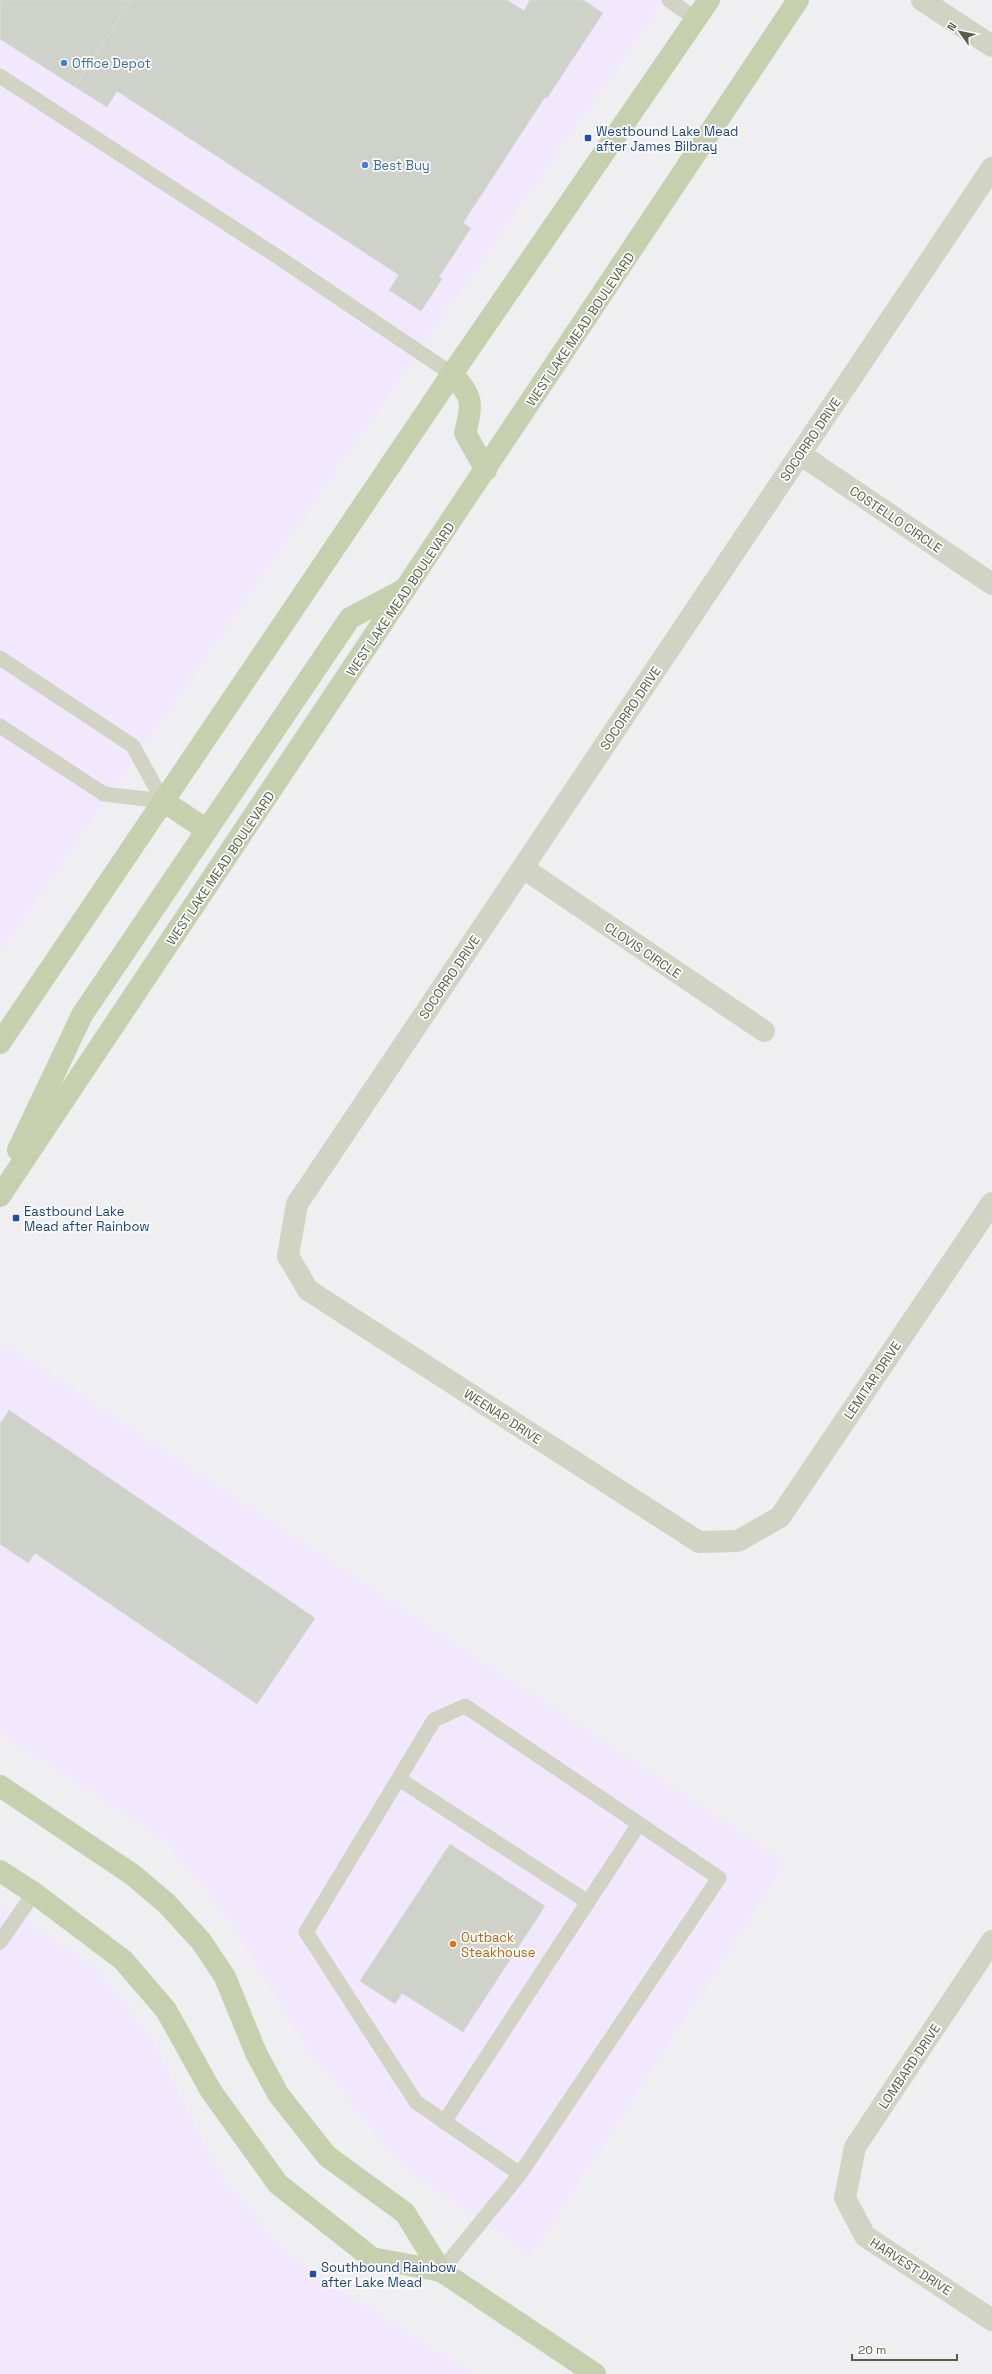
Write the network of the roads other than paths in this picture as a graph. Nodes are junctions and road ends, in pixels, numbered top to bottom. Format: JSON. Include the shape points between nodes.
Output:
{"nodes":[{"id":1,"x":669,"y":0,"type":"edge"},
{"id":2,"x":709,"y":0,"type":"edge"},
{"id":3,"x":798,"y":0,"type":"edge"},
{"id":4,"x":922,"y":0,"type":"edge"},
{"id":5,"x":696,"y":19,"type":"junction"},
{"id":6,"x":992,"y":46,"type":"edge"},
{"id":7,"x":0,"y":76,"type":"edge"},
{"id":8,"x":992,"y":168,"type":"edge"},
{"id":9,"x":452,"y":374,"type":"junction"},
{"id":10,"x":800,"y":454,"type":"junction"},
{"id":11,"x":486,"y":470,"type":"junction"},
{"id":12,"x":992,"y":584,"type":"edge"},
{"id":13,"x":407,"y":588,"type":"junction"},
{"id":14,"x":0,"y":658,"type":"edge"},
{"id":15,"x":0,"y":726,"type":"edge"},
{"id":16,"x":163,"y":801,"type":"junction"},
{"id":17,"x":207,"y":830,"type":"junction"},
{"id":18,"x":523,"y":868,"type":"junction"},
{"id":19,"x":764,"y":1032,"type":"dead end"},
{"id":20,"x":0,"y":1043,"type":"edge"},
{"id":21,"x":0,"y":1189,"type":"edge"},
{"id":22,"x":0,"y":1196,"type":"edge"},
{"id":23,"x":992,"y":1204,"type":"edge"},
{"id":24,"x":288,"y":1256,"type":"joint"},
{"id":25,"x":738,"y":1541,"type":"joint"},
{"id":26,"x":399,"y":1779,"type":"junction"},
{"id":27,"x":0,"y":1786,"type":"edge"},
{"id":28,"x":640,"y":1824,"type":"junction"},
{"id":29,"x":0,"y":1871,"type":"edge"},
{"id":30,"x":34,"y":1893,"type":"junction"},
{"id":31,"x":588,"y":1902,"type":"junction"},
{"id":32,"x":992,"y":1941,"type":"edge"},
{"id":33,"x":0,"y":1942,"type":"edge"},
{"id":34,"x":444,"y":2122,"type":"junction"},
{"id":35,"x":520,"y":2174,"type":"junction"},
{"id":36,"x":845,"y":2198,"type":"joint"},
{"id":37,"x":441,"y":2271,"type":"junction"},
{"id":38,"x":992,"y":2320,"type":"edge"},
{"id":39,"x":595,"y":2374,"type":"edge"}],
"edges":[{"from":1,"to":5,"type":"lane"},
{"from":2,"to":5,"type":"main road"},
{"from":3,"to":11,"type":"main road","name":"WEST LAKE MEAD BOULEVARD"},
{"from":4,"to":6,"type":"street"},
{"from":5,"to":9,"type":"main road"},
{"from":7,"to":9,"type":"lane"},
{"from":8,"to":10,"type":"street","name":"SOCORRO DRIVE"},
{"from":9,"to":11,"type":"main road","via":[[466,390],[470,403],[465,433]]},
{"from":9,"to":16,"type":"main road"},
{"from":10,"to":12,"type":"street","name":"COSTELLO CIRCLE"},
{"from":10,"to":18,"type":"street","name":"SOCORRO DRIVE"},
{"from":11,"to":13,"type":"main road","name":"WEST LAKE MEAD BOULEVARD"},
{"from":13,"to":17,"type":"main road","via":[[350,618]]},
{"from":13,"to":22,"type":"main road","name":"WEST LAKE MEAD BOULEVARD"},
{"from":14,"to":16,"type":"lane","via":[[133,746]]},
{"from":15,"to":16,"type":"lane","via":[[104,794]]},
{"from":16,"to":17,"type":"main road"},
{"from":16,"to":20,"type":"main road"},
{"from":17,"to":21,"type":"main road","via":[[82,1015]]},
{"from":18,"to":19,"type":"street","name":"CLOVIS CIRCLE"},
{"from":18,"to":24,"type":"street","name":"SOCORRO DRIVE","via":[[297,1204]]},
{"from":23,"to":25,"type":"street","name":"LEMITAR DRIVE","via":[[780,1517]]},
{"from":24,"to":25,"type":"street","name":"WEENAP DRIVE","via":[[308,1290],[699,1542]]},
{"from":26,"to":28,"type":"lane","via":[[434,1720],[465,1706]]},
{"from":26,"to":31,"type":"lane"},
{"from":26,"to":34,"type":"lane","via":[[306,1932],[416,2102]]},
{"from":27,"to":37,"type":"main road","via":[[133,1875],[166,1903],[201,1940],[225,1978],[256,2053],[278,2094],[327,2156],[405,2213]]},
{"from":28,"to":31,"type":"lane"},
{"from":28,"to":35,"type":"lane","via":[[719,1878]]},
{"from":29,"to":30,"type":"main road"},
{"from":30,"to":33,"type":"lane"},
{"from":30,"to":37,"type":"main road","via":[[123,1960],[166,2010],[211,2091],[278,2184],[372,2258]]},
{"from":31,"to":34,"type":"lane"},
{"from":32,"to":36,"type":"street","name":"LOMBARD DRIVE","via":[[855,2147]]},
{"from":34,"to":35,"type":"lane"},
{"from":35,"to":37,"type":"lane"},
{"from":36,"to":38,"type":"street","name":"HARVEST DRIVE","via":[[865,2236]]},
{"from":37,"to":39,"type":"main road"}]}
